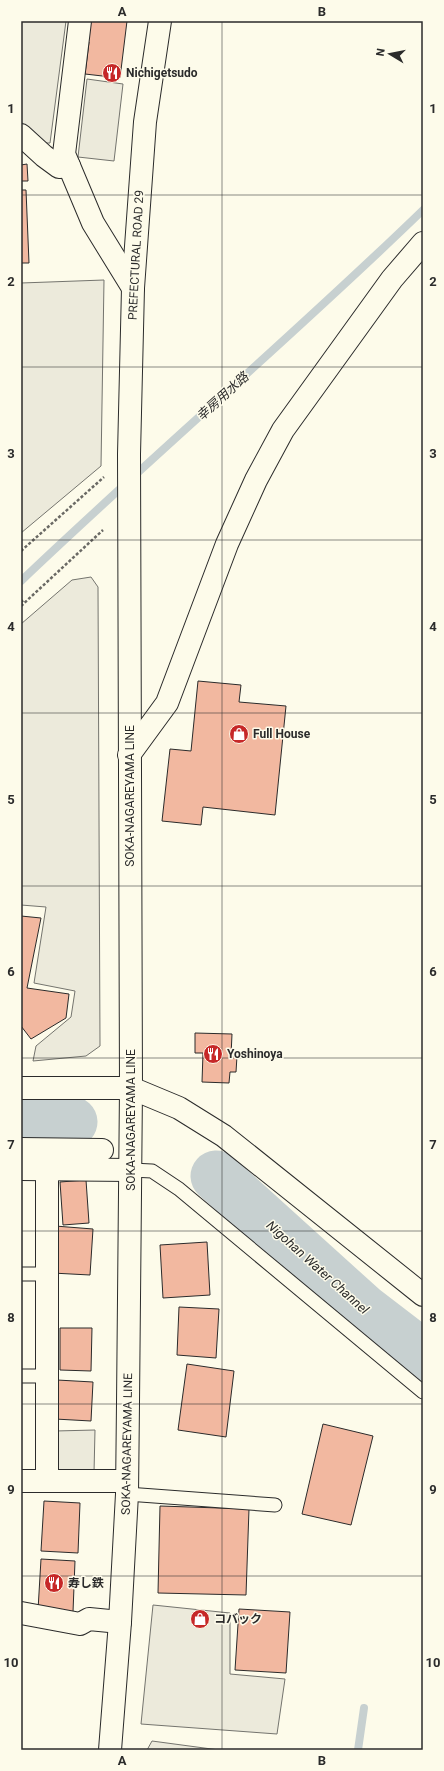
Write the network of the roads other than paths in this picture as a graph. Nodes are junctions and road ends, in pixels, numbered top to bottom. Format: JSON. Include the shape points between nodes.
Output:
{"nodes":[{"id":1,"x":80,"y":21,"type":"edge"},
{"id":2,"x":160,"y":21,"type":"edge"},
{"id":3,"x":21,"y":135,"type":"edge"},
{"id":4,"x":69,"y":166,"type":"junction"},
{"id":5,"x":423,"y":243,"type":"edge"},
{"id":6,"x":133,"y":288,"type":"junction"},
{"id":7,"x":129,"y":498,"type":"joint"},
{"id":8,"x":129,"y":755,"type":"junction"},
{"id":9,"x":21,"y":1088,"type":"edge"},
{"id":10,"x":131,"y":1088,"type":"junction"},
{"id":11,"x":21,"y":1149,"type":"edge"},
{"id":12,"x":102,"y":1150,"type":"dead end"},
{"id":13,"x":21,"y":1170,"type":"edge"},
{"id":14,"x":47,"y":1170,"type":"junction"},
{"id":15,"x":131,"y":1170,"type":"junction"},
{"id":16,"x":21,"y":1274,"type":"edge"},
{"id":17,"x":47,"y":1274,"type":"junction"},
{"id":18,"x":423,"y":1295,"type":"edge"},
{"id":19,"x":21,"y":1376,"type":"edge"},
{"id":20,"x":46,"y":1376,"type":"junction"},
{"id":21,"x":423,"y":1392,"type":"edge"},
{"id":22,"x":21,"y":1481,"type":"edge"},
{"id":23,"x":47,"y":1481,"type":"junction"},
{"id":24,"x":127,"y":1487,"type":"junction"},
{"id":25,"x":275,"y":1505,"type":"dead end"},
{"id":26,"x":21,"y":1613,"type":"edge"},
{"id":27,"x":120,"y":1622,"type":"junction"},
{"id":28,"x":110,"y":1750,"type":"edge"}],
"edges":[{"from":1,"to":4,"type":"street","via":[[64,154]]},
{"from":2,"to":6,"type":"street","name":"PREFECTURAL ROAD 29","via":[[145,122]]},
{"from":3,"to":4,"type":"street","via":[[59,167]]},
{"from":4,"to":6,"type":"street","via":[[93,223]]},
{"from":5,"to":8,"type":"street","via":[[392,279],[284,430],[256,480],[227,544],[167,703]]},
{"from":6,"to":7,"type":"street","name":"PREFECTURAL ROAD 29"},
{"from":7,"to":8,"type":"street","name":"SOKA-NAGAREYAMA LINE"},
{"from":8,"to":10,"type":"street","name":"SOKA-NAGAREYAMA LINE"},
{"from":9,"to":10,"type":"street"},
{"from":10,"to":15,"type":"street","name":"SOKA-NAGAREYAMA LINE"},
{"from":10,"to":18,"type":"street","via":[[179,1108],[224,1136]]},
{"from":11,"to":12,"type":"street"},
{"from":13,"to":14,"type":"street"},
{"from":14,"to":15,"type":"street"},
{"from":14,"to":17,"type":"street"},
{"from":15,"to":21,"type":"lane","via":[[152,1171],[176,1186]]},
{"from":15,"to":24,"type":"street","name":"SOKA-NAGAREYAMA LINE"},
{"from":16,"to":17,"type":"lane"},
{"from":17,"to":20,"type":"street"},
{"from":19,"to":20,"type":"lane"},
{"from":20,"to":23,"type":"street"},
{"from":22,"to":23,"type":"street"},
{"from":23,"to":24,"type":"street"},
{"from":24,"to":25,"type":"lane"},
{"from":24,"to":27,"type":"street","name":"SOKA-NAGAREYAMA LINE"},
{"from":26,"to":27,"type":"street","via":[[80,1624],[90,1619]]},
{"from":27,"to":28,"type":"street","name":"SOKA-NAGAREYAMA LINE"}]}
